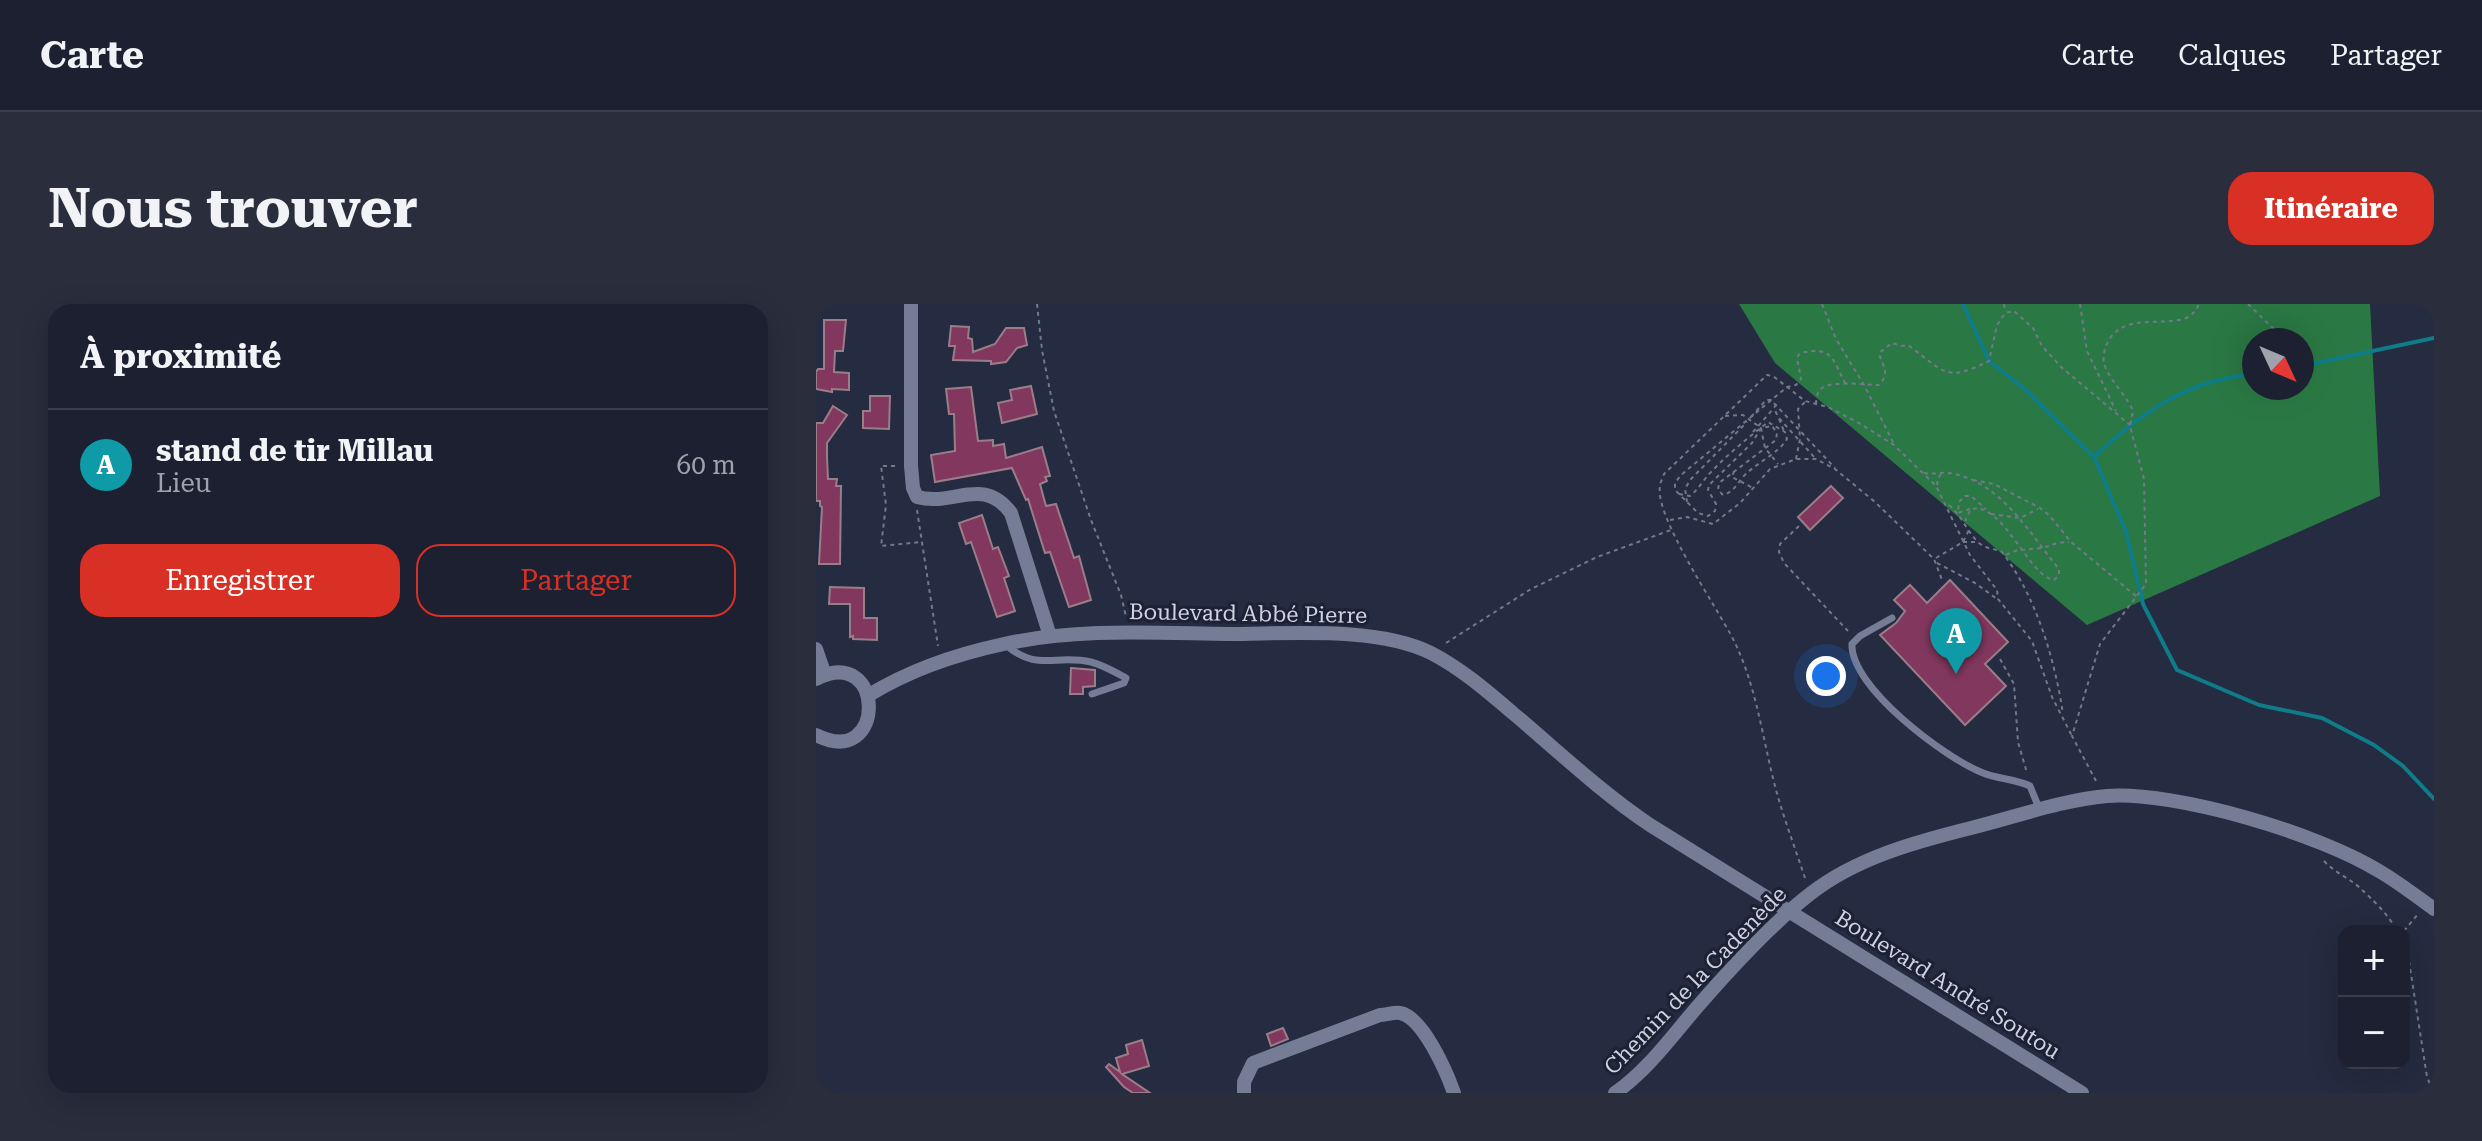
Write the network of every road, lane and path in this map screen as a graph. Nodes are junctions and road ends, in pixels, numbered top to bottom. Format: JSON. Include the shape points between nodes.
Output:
{"nodes":[{"id":1,"x":911,"y":304,"type":"edge"},
{"id":2,"x":1037,"y":304,"type":"edge"},
{"id":3,"x":1822,"y":304,"type":"edge"},
{"id":4,"x":2004,"y":304,"type":"edge"},
{"id":5,"x":2080,"y":304,"type":"edge"},
{"id":6,"x":2199,"y":304,"type":"edge"},
{"id":7,"x":2248,"y":304,"type":"edge"},
{"id":8,"x":2005,"y":313,"type":"junction"},
{"id":9,"x":2273,"y":328,"type":"edge"},
{"id":10,"x":1845,"y":383,"type":"junction"},
{"id":11,"x":1864,"y":385,"type":"junction"},
{"id":12,"x":1787,"y":387,"type":"junction"},
{"id":13,"x":1771,"y":400,"type":"junction"},
{"id":14,"x":1805,"y":401,"type":"junction"},
{"id":15,"x":1777,"y":403,"type":"junction"},
{"id":16,"x":1816,"y":404,"type":"junction"},
{"id":17,"x":1774,"y":408,"type":"junction"},
{"id":18,"x":2116,"y":412,"type":"junction"},
{"id":19,"x":1724,"y":417,"type":"junction"},
{"id":20,"x":1778,"y":417,"type":"junction"},
{"id":21,"x":1748,"y":420,"type":"junction"},
{"id":22,"x":2130,"y":426,"type":"junction"},
{"id":23,"x":1760,"y":427,"type":"junction"},
{"id":24,"x":1798,"y":427,"type":"junction"},
{"id":25,"x":1785,"y":432,"type":"junction"},
{"id":26,"x":1800,"y":439,"type":"junction"},
{"id":27,"x":1894,"y":445,"type":"junction"},
{"id":28,"x":1765,"y":448,"type":"junction"},
{"id":29,"x":1770,"y":454,"type":"junction"},
{"id":30,"x":1796,"y":459,"type":"junction"},
{"id":31,"x":1816,"y":459,"type":"junction"},
{"id":32,"x":1779,"y":465,"type":"junction"},
{"id":33,"x":911,"y":466,"type":"junction"},
{"id":34,"x":1835,"y":469,"type":"junction"},
{"id":35,"x":1734,"y":470,"type":"junction"},
{"id":36,"x":1944,"y":472,"type":"junction"},
{"id":37,"x":1924,"y":473,"type":"junction"},
{"id":38,"x":1972,"y":479,"type":"junction"},
{"id":39,"x":1740,"y":481,"type":"junction"},
{"id":40,"x":1936,"y":486,"type":"junction"},
{"id":41,"x":1753,"y":488,"type":"junction"},
{"id":42,"x":1679,"y":494,"type":"junction"},
{"id":43,"x":1686,"y":496,"type":"junction"},
{"id":44,"x":917,"y":497,"type":"junction"},
{"id":45,"x":1688,"y":503,"type":"junction"},
{"id":46,"x":1947,"y":504,"type":"junction"},
{"id":47,"x":2040,"y":508,"type":"junction"},
{"id":48,"x":1971,"y":509,"type":"junction"},
{"id":49,"x":1987,"y":510,"type":"junction"},
{"id":50,"x":1958,"y":513,"type":"junction"},
{"id":51,"x":1990,"y":514,"type":"junction"},
{"id":52,"x":2020,"y":518,"type":"junction"},
{"id":53,"x":1669,"y":520,"type":"junction"},
{"id":54,"x":1965,"y":521,"type":"junction"},
{"id":55,"x":1799,"y":526,"type":"dead end"},
{"id":56,"x":1673,"y":529,"type":"junction"},
{"id":57,"x":1969,"y":529,"type":"junction"},
{"id":58,"x":922,"y":542,"type":"junction"},
{"id":59,"x":1963,"y":542,"type":"junction"},
{"id":60,"x":1978,"y":542,"type":"junction"},
{"id":61,"x":2071,"y":542,"type":"junction"},
{"id":62,"x":2042,"y":548,"type":"junction"},
{"id":63,"x":2024,"y":549,"type":"junction"},
{"id":64,"x":2005,"y":556,"type":"junction"},
{"id":65,"x":1934,"y":559,"type":"junction"},
{"id":66,"x":1937,"y":563,"type":"junction"},
{"id":67,"x":1942,"y":580,"type":"dead end"},
{"id":68,"x":2138,"y":598,"type":"junction"},
{"id":69,"x":1998,"y":599,"type":"junction"},
{"id":70,"x":1892,"y":618,"type":"dead end"},
{"id":71,"x":1127,"y":633,"type":"junction"},
{"id":72,"x":1050,"y":636,"type":"junction"},
{"id":73,"x":1004,"y":644,"type":"junction"},
{"id":74,"x":1852,"y":644,"type":"junction"},
{"id":75,"x":816,"y":649,"type":"edge"},
{"id":76,"x":1431,"y":653,"type":"junction"},
{"id":77,"x":2000,"y":659,"type":"dead end"},
{"id":78,"x":940,"y":662,"type":"junction"},
{"id":79,"x":821,"y":677,"type":"edge"},
{"id":80,"x":1092,"y":694,"type":"dead end"},
{"id":81,"x":869,"y":695,"type":"junction"},
{"id":82,"x":2063,"y":715,"type":"junction"},
{"id":83,"x":816,"y":735,"type":"edge"},
{"id":84,"x":2072,"y":736,"type":"junction"},
{"id":85,"x":2030,"y":786,"type":"junction"},
{"id":86,"x":2103,"y":797,"type":"junction"},
{"id":87,"x":2040,"y":811,"type":"junction"},
{"id":88,"x":2322,"y":859,"type":"dead end"},
{"id":89,"x":1811,"y":893,"type":"junction"},
{"id":90,"x":2432,"y":908,"type":"edge"},
{"id":91,"x":1790,"y":912,"type":"junction"},
{"id":92,"x":2394,"y":925,"type":"edge"},
{"id":93,"x":2409,"y":925,"type":"edge"},
{"id":94,"x":2410,"y":967,"type":"edge"},
{"id":95,"x":1244,"y":1093,"type":"edge"},
{"id":96,"x":1454,"y":1093,"type":"edge"},
{"id":97,"x":1615,"y":1093,"type":"edge"},
{"id":98,"x":2082,"y":1093,"type":"edge"},
{"id":99,"x":2434,"y":1093,"type":"edge"}],
"edges":[{"from":1,"to":33,"type":"street"},
{"from":2,"to":71,"type":"path","via":[[1054,411],[1121,595]]},
{"from":3,"to":11,"type":"path"},
{"from":4,"to":8,"type":"path"},
{"from":5,"to":18,"type":"path","via":[[2087,351]]},
{"from":6,"to":22,"type":"path","via":[[2185,319],[2121,328],[2105,347],[2108,372],[2133,411]]},
{"from":7,"to":9,"type":"path"},
{"from":8,"to":11,"type":"path","via":[[1989,361],[1965,373],[1947,373],[1908,345],[1892,343],[1879,353],[1887,370],[1884,379],[1879,385]]},
{"from":8,"to":18,"type":"path","via":[[2014,311],[2061,367]]},
{"from":10,"to":11,"type":"path"},
{"from":10,"to":12,"type":"path","via":[[1835,359],[1813,351],[1800,353],[1801,379]]},
{"from":10,"to":16,"type":"path","via":[[1823,386]]},
{"from":11,"to":27,"type":"path"},
{"from":12,"to":13,"type":"path"},
{"from":12,"to":14,"type":"path"},
{"from":12,"to":19,"type":"path","via":[[1767,375]]},
{"from":13,"to":15,"type":"path"},
{"from":13,"to":21,"type":"path"},
{"from":14,"to":16,"type":"path"},
{"from":14,"to":24,"type":"path","via":[[1798,409]]},
{"from":15,"to":17,"type":"path"},
{"from":15,"to":24,"type":"path"},
{"from":16,"to":27,"type":"path"},
{"from":17,"to":20,"type":"path"},
{"from":17,"to":23,"type":"path"},
{"from":18,"to":22,"type":"path"},
{"from":19,"to":21,"type":"path","via":[[1743,415]]},
{"from":19,"to":53,"type":"path","via":[[1664,474],[1659,487]]},
{"from":20,"to":25,"type":"path"},
{"from":20,"to":26,"type":"path"},
{"from":21,"to":23,"type":"path"},
{"from":21,"to":42,"type":"path","via":[[1681,475],[1675,483]]},
{"from":21,"to":43,"type":"path","via":[[1690,480]]},
{"from":22,"to":68,"type":"path","via":[[2144,479],[2146,584]]},
{"from":23,"to":25,"type":"path","via":[[1768,422]]},
{"from":23,"to":28,"type":"path"},
{"from":23,"to":28,"type":"path","via":[[1772,426],[1777,433]]},
{"from":23,"to":43,"type":"path"},
{"from":23,"to":45,"type":"path","via":[[1752,443],[1709,485],[1715,511],[1708,516]]},
{"from":24,"to":26,"type":"path"},
{"from":24,"to":34,"type":"path"},
{"from":25,"to":29,"type":"path","via":[[1784,445]]},
{"from":26,"to":30,"type":"path"},
{"from":26,"to":31,"type":"path"},
{"from":27,"to":37,"type":"path"},
{"from":28,"to":29,"type":"path"},
{"from":28,"to":35,"type":"path"},
{"from":29,"to":32,"type":"path"},
{"from":29,"to":39,"type":"path"},
{"from":30,"to":31,"type":"path"},
{"from":30,"to":32,"type":"path"},
{"from":31,"to":34,"type":"path"},
{"from":32,"to":41,"type":"path"},
{"from":33,"to":44,"type":"street"},
{"from":33,"to":58,"type":"path","via":[[881,466],[886,505],[881,546]]},
{"from":34,"to":65,"type":"path"},
{"from":35,"to":39,"type":"path","via":[[1732,477]]},
{"from":35,"to":39,"type":"path","via":[[1718,490],[1728,494]]},
{"from":36,"to":37,"type":"path"},
{"from":36,"to":38,"type":"path"},
{"from":36,"to":40,"type":"path"},
{"from":37,"to":40,"type":"path"},
{"from":38,"to":47,"type":"path","via":[[1994,484]]},
{"from":38,"to":52,"type":"path"},
{"from":39,"to":41,"type":"path"},
{"from":40,"to":46,"type":"path"},
{"from":41,"to":53,"type":"path","via":[[1713,524],[1687,517]]},
{"from":42,"to":43,"type":"path"},
{"from":42,"to":45,"type":"path"},
{"from":43,"to":45,"type":"path"},
{"from":44,"to":58,"type":"path"},
{"from":44,"to":72,"type":"street","via":[[979,493],[1003,502]]},
{"from":46,"to":50,"type":"path"},
{"from":46,"to":59,"type":"path"},
{"from":47,"to":52,"type":"path"},
{"from":47,"to":61,"type":"path"},
{"from":48,"to":49,"type":"path"},
{"from":48,"to":50,"type":"path"},
{"from":48,"to":54,"type":"path"},
{"from":49,"to":50,"type":"path","via":[[1965,496]]},
{"from":49,"to":51,"type":"path"},
{"from":50,"to":54,"type":"path"},
{"from":51,"to":52,"type":"path"},
{"from":51,"to":63,"type":"path"},
{"from":52,"to":62,"type":"path"},
{"from":53,"to":56,"type":"path"},
{"from":54,"to":57,"type":"path"},
{"from":55,"to":74,"type":"path","via":[[1780,544],[1779,552],[1849,632]]},
{"from":56,"to":76,"type":"path","via":[[1531,589]]},
{"from":56,"to":89,"type":"path","via":[[1733,639],[1748,678],[1778,797]]},
{"from":57,"to":59,"type":"path"},
{"from":57,"to":60,"type":"path"},
{"from":58,"to":78,"type":"path"},
{"from":59,"to":60,"type":"path"},
{"from":59,"to":65,"type":"path"},
{"from":59,"to":69,"type":"path"},
{"from":60,"to":64,"type":"path"},
{"from":61,"to":62,"type":"path"},
{"from":61,"to":68,"type":"path"},
{"from":62,"to":63,"type":"path"},
{"from":62,"to":63,"type":"path","via":[[2059,569],[2054,580],[2043,576]]},
{"from":63,"to":64,"type":"path"},
{"from":64,"to":82,"type":"path","via":[[2042,633]]},
{"from":65,"to":66,"type":"path"},
{"from":66,"to":67,"type":"path"},
{"from":66,"to":69,"type":"path"},
{"from":68,"to":84,"type":"path","via":[[2100,644]]},
{"from":69,"to":82,"type":"path","via":[[2032,641]]},
{"from":70,"to":74,"type":"lane"},
{"from":71,"to":72,"type":"street","name":"Boulevard Abbé Pierre"},
{"from":71,"to":76,"type":"street","name":"Boulevard Abbé Pierre","via":[[1364,636]]},
{"from":72,"to":73,"type":"street","name":"Boulevard Abbé Pierre"},
{"from":73,"to":78,"type":"street","name":"Boulevard Abbé Pierre"},
{"from":73,"to":80,"type":"lane","via":[[1029,661],[1093,662],[1126,678]]},
{"from":74,"to":85,"type":"lane","via":[[1861,672],[1915,732],[1983,773]]},
{"from":75,"to":79,"type":"street"},
{"from":76,"to":91,"type":"street","name":"Boulevard Abbé Pierre","via":[[1488,691],[1627,810]]},
{"from":77,"to":85,"type":"path","via":[[2014,684],[2018,742]]},
{"from":78,"to":81,"type":"street","name":"Boulevard Abbé Pierre"},
{"from":79,"to":81,"type":"street","via":[[846,674]]},
{"from":81,"to":83,"type":"street","via":[[870,717],[857,735],[837,742]]},
{"from":82,"to":84,"type":"path"},
{"from":84,"to":86,"type":"path"},
{"from":85,"to":87,"type":"lane"},
{"from":86,"to":87,"type":"street","name":"Chemin de la Cadenède"},
{"from":86,"to":90,"type":"street","name":"Chemin de la Cadenède","via":[[2164,798],[2295,834],[2378,870]]},
{"from":87,"to":89,"type":"street","name":"Chemin de la Cadenède","via":[[1884,854]]},
{"from":88,"to":92,"type":"path","via":[[2359,887]]},
{"from":89,"to":91,"type":"street","name":"Chemin de la Cadenède"},
{"from":90,"to":93,"type":"path"},
{"from":91,"to":97,"type":"street","name":"Chemin de la Cadenède","via":[[1716,985],[1637,1078]]},
{"from":91,"to":98,"type":"street","name":"Boulevard André Soutou"},
{"from":94,"to":99,"type":"path"},
{"from":95,"to":96,"type":"street","via":[[1253,1063],[1380,1015],[1400,1013],[1413,1019],[1431,1044]]}]}
